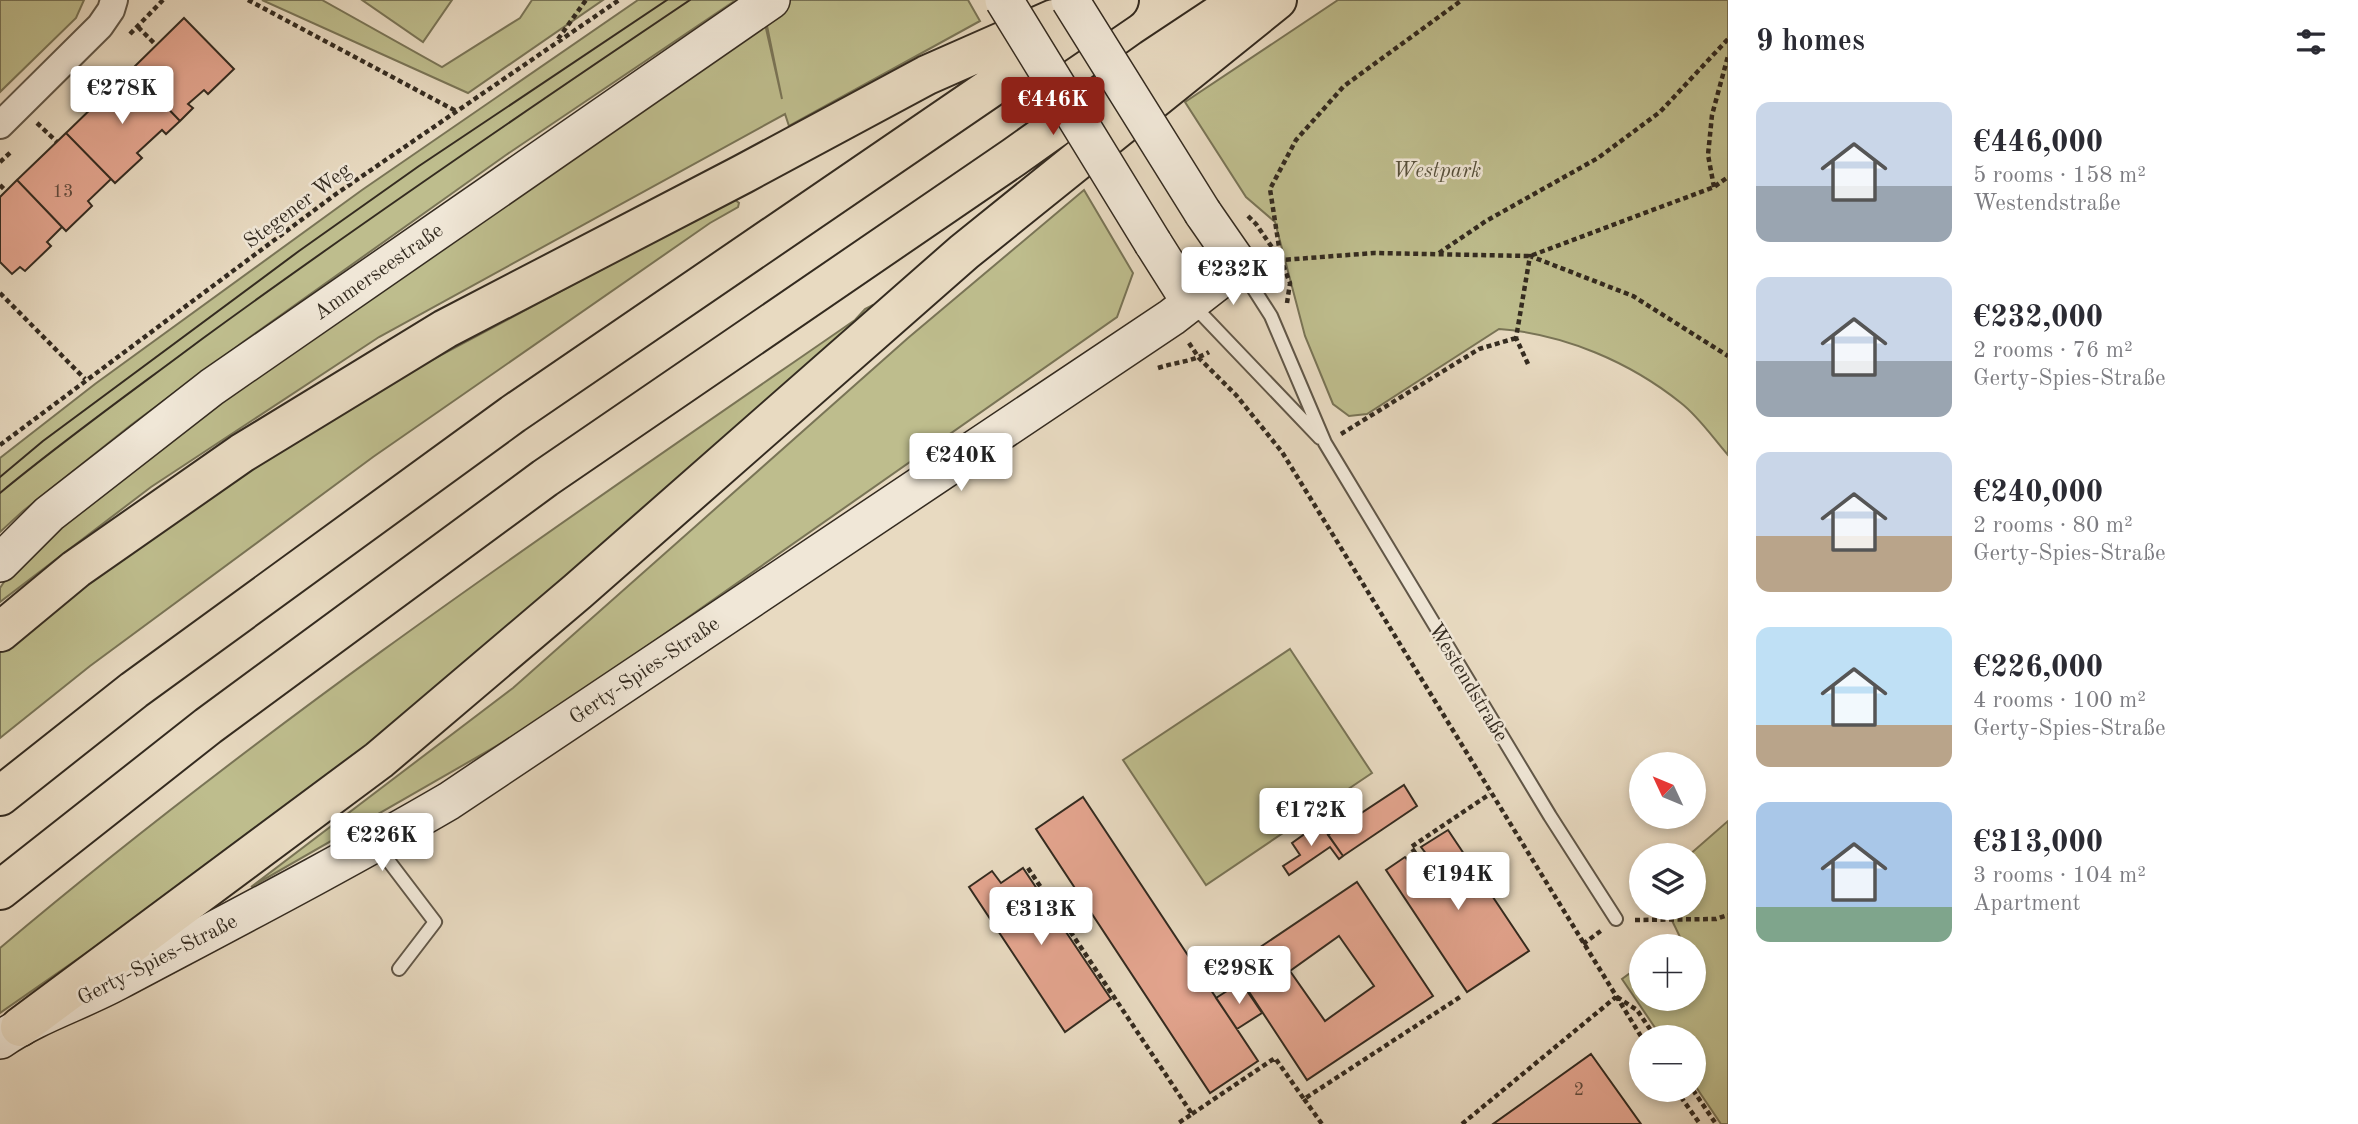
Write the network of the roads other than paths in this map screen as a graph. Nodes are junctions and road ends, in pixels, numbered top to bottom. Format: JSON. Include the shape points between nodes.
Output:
{"nodes":[{"id":1,"x":114,"y":0,"type":"edge"},
{"id":2,"x":771,"y":0,"type":"edge"},
{"id":3,"x":1004,"y":0,"type":"edge"},
{"id":4,"x":1070,"y":0,"type":"edge"},
{"id":5,"x":1097,"y":0,"type":"edge"},
{"id":6,"x":1119,"y":0,"type":"edge"},
{"id":7,"x":1241,"y":0,"type":"edge"},
{"id":8,"x":1277,"y":0,"type":"edge"},
{"id":9,"x":0,"y":125,"type":"edge"},
{"id":10,"x":1239,"y":265,"type":"junction"},
{"id":11,"x":1191,"y":303,"type":"junction"},
{"id":12,"x":1325,"y":443,"type":"junction"},
{"id":13,"x":0,"y":563,"type":"edge"},
{"id":14,"x":0,"y":632,"type":"edge"},
{"id":15,"x":0,"y":796,"type":"edge"},
{"id":16,"x":376,"y":844,"type":"junction"},
{"id":17,"x":0,"y":890,"type":"edge"},
{"id":18,"x":1616,"y":919,"type":"road end"},
{"id":19,"x":399,"y":969,"type":"dead end"},
{"id":20,"x":10,"y":1033,"type":"edge"}],
"edges":[{"from":1,"to":9,"type":"street","via":[[100,26]]},
{"from":2,"to":13,"type":"main road","name":"Ammerseestraße","via":[[212,387],[49,514]]},
{"from":3,"to":11,"type":"main road","name":"Westendstraße","bridge":true},
{"from":4,"to":10,"type":"main road","name":"Westendstraße","bridge":true},
{"from":5,"to":14,"type":"highway","via":[[927,75],[445,329],[242,453],[76,569]]},
{"from":6,"to":15,"type":"highway","via":[[513,414],[145,681]]},
{"from":7,"to":17,"type":"highway","via":[[545,478],[208,726]]},
{"from":8,"to":20,"type":"highway","via":[[964,252],[379,760]]},
{"from":10,"to":11,"type":"main road","name":"Gerty-Spies-Straße"},
{"from":10,"to":12,"type":"lane","name":"Westendstraße","via":[[1271,316]]},
{"from":11,"to":12,"type":"lane","name":"Westendstraße"},
{"from":11,"to":16,"type":"main road","name":"Gerty-Spies-Straße","via":[[449,801]]},
{"from":12,"to":18,"type":"lane","name":"Westendstraße"},
{"from":16,"to":19,"type":"lane","via":[[435,922]]},
{"from":16,"to":20,"type":"main road","name":"Gerty-Spies-Straße","via":[[105,989]]}]}
